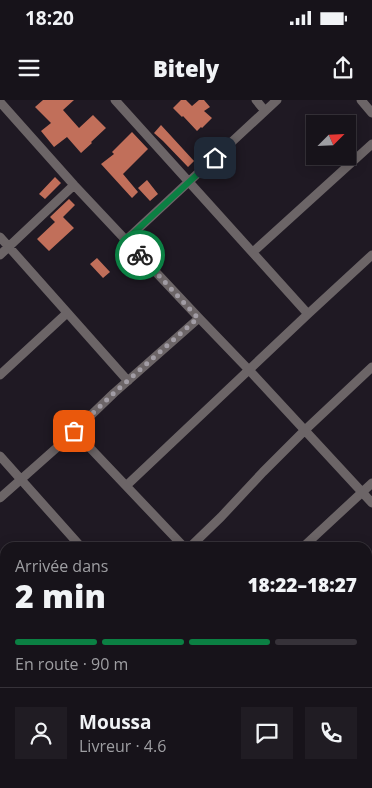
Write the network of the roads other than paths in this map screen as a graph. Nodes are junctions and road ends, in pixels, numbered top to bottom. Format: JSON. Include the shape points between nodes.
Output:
{"nodes":[{"id":1,"x":115,"y":100,"type":"edge"},
{"id":2,"x":256,"y":100,"type":"edge"},
{"id":3,"x":277,"y":100,"type":"edge"},
{"id":4,"x":360,"y":100,"type":"edge"},
{"id":5,"x":0,"y":102,"type":"edge"},
{"id":6,"x":266,"y":110,"type":"junction"},
{"id":7,"x":372,"y":112,"type":"edge"},
{"id":8,"x":372,"y":144,"type":"edge"},
{"id":9,"x":189,"y":182,"type":"junction"},
{"id":10,"x":74,"y":185,"type":"junction"},
{"id":11,"x":0,"y":238,"type":"edge"},
{"id":12,"x":126,"y":240,"type":"junction"},
{"id":13,"x":8,"y":247,"type":"junction"},
{"id":14,"x":253,"y":252,"type":"junction"},
{"id":15,"x":0,"y":255,"type":"edge"},
{"id":16,"x":372,"y":255,"type":"edge"},
{"id":17,"x":67,"y":313,"type":"junction"},
{"id":18,"x":308,"y":314,"type":"junction"},
{"id":19,"x":198,"y":318,"type":"junction"},
{"id":20,"x":372,"y":367,"type":"edge"},
{"id":21,"x":250,"y":370,"type":"junction"},
{"id":22,"x":0,"y":375,"type":"edge"},
{"id":23,"x":128,"y":381,"type":"junction"},
{"id":24,"x":74,"y":431,"type":"junction"},
{"id":25,"x":304,"y":431,"type":"junction"},
{"id":26,"x":0,"y":456,"type":"edge"},
{"id":27,"x":21,"y":479,"type":"junction"},
{"id":28,"x":372,"y":483,"type":"edge"},
{"id":29,"x":126,"y":486,"type":"junction"},
{"id":30,"x":362,"y":492,"type":"junction"},
{"id":31,"x":0,"y":498,"type":"edge"},
{"id":32,"x":372,"y":503,"type":"edge"},
{"id":33,"x":77,"y":542,"type":"edge"},
{"id":34,"x":179,"y":542,"type":"edge"},
{"id":35,"x":195,"y":542,"type":"edge"},
{"id":36,"x":308,"y":542,"type":"edge"}],
"edges":[{"from":1,"to":9,"type":"street"},
{"from":2,"to":6,"type":"street"},
{"from":3,"to":6,"type":"street"},
{"from":4,"to":7,"type":"street"},
{"from":5,"to":10,"type":"street"},
{"from":6,"to":9,"type":"street"},
{"from":8,"to":14,"type":"street"},
{"from":9,"to":12,"type":"street"},
{"from":9,"to":14,"type":"street"},
{"from":10,"to":12,"type":"street"},
{"from":10,"to":13,"type":"street"},
{"from":11,"to":13,"type":"street"},
{"from":12,"to":19,"type":"street"},
{"from":13,"to":15,"type":"street"},
{"from":13,"to":17,"type":"street"},
{"from":14,"to":18,"type":"street"},
{"from":16,"to":18,"type":"street"},
{"from":17,"to":22,"type":"street"},
{"from":17,"to":23,"type":"street"},
{"from":18,"to":21,"type":"street"},
{"from":19,"to":21,"type":"street"},
{"from":19,"to":23,"type":"street"},
{"from":20,"to":25,"type":"street"},
{"from":21,"to":25,"type":"street"},
{"from":21,"to":29,"type":"street"},
{"from":23,"to":24,"type":"street"},
{"from":24,"to":27,"type":"street"},
{"from":24,"to":29,"type":"street"},
{"from":25,"to":30,"type":"street"},
{"from":25,"to":35,"type":"street"},
{"from":26,"to":27,"type":"street"},
{"from":27,"to":31,"type":"street"},
{"from":27,"to":33,"type":"street"},
{"from":28,"to":30,"type":"street"},
{"from":29,"to":34,"type":"street"},
{"from":30,"to":32,"type":"street"},
{"from":30,"to":36,"type":"street"}]}
